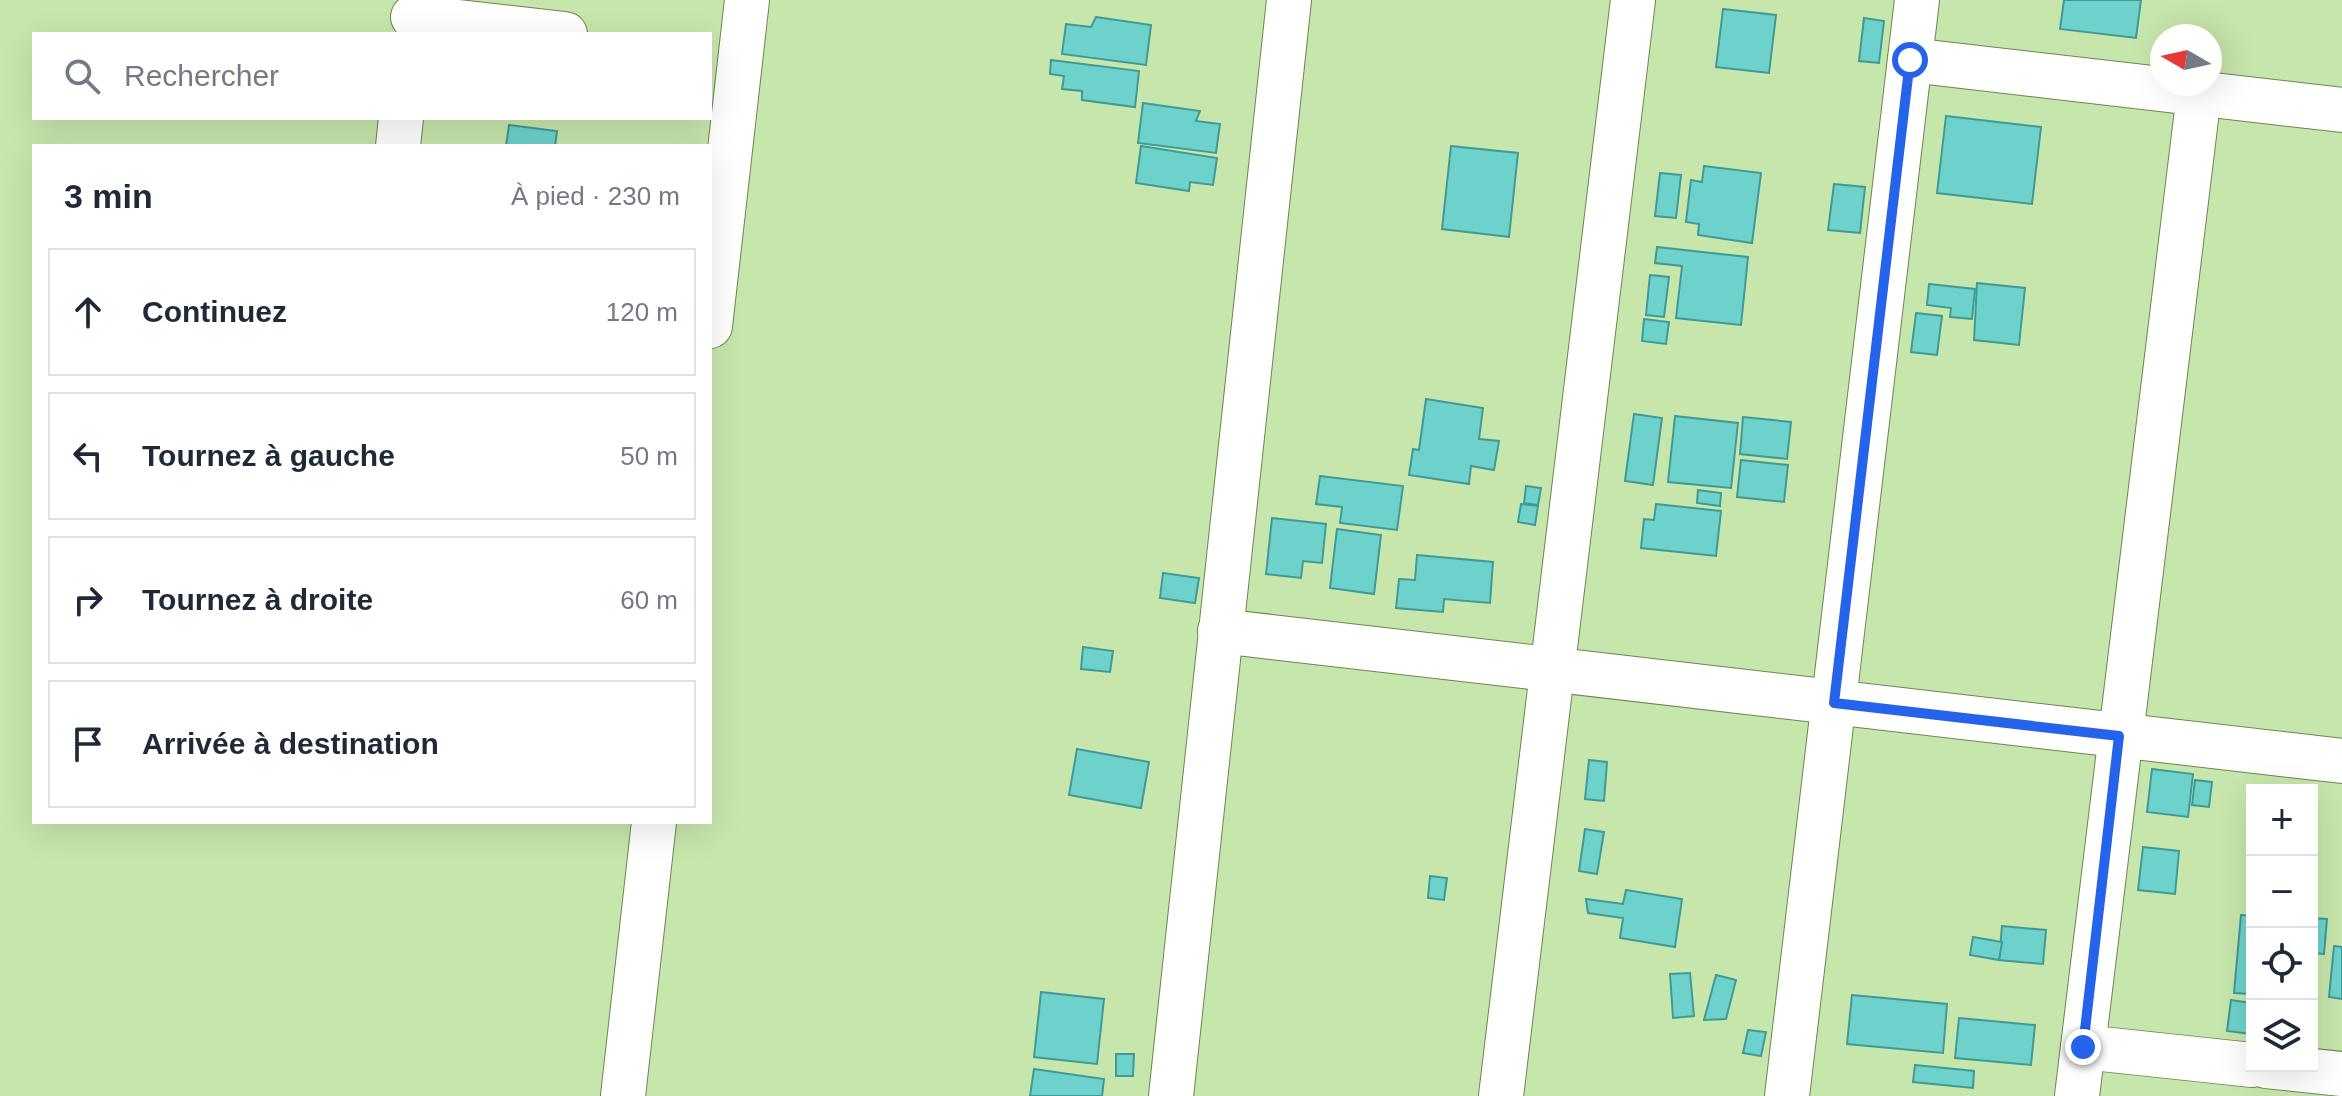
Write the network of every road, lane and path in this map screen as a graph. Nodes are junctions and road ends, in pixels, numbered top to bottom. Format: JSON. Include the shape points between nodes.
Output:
{"nodes":[{"id":1,"x":747,"y":0,"type":"edge"},
{"id":2,"x":1289,"y":0,"type":"edge"},
{"id":3,"x":1633,"y":0,"type":"edge"},
{"id":4,"x":1917,"y":0,"type":"edge"},
{"id":5,"x":413,"y":17,"type":"edge"},
{"id":6,"x":544,"y":32,"type":"edge"},
{"id":7,"x":725,"y":53,"type":"edge"},
{"id":8,"x":1910,"y":60,"type":"junction"},
{"id":9,"x":2150,"y":88,"type":"edge"},
{"id":10,"x":2199,"y":96,"type":"edge"},
{"id":11,"x":2217,"y":96,"type":"edge"},
{"id":12,"x":2342,"y":110,"type":"edge"},
{"id":13,"x":401,"y":120,"type":"edge"},
{"id":14,"x":398,"y":144,"type":"edge"},
{"id":15,"x":712,"y":290,"type":"edge"},
{"id":16,"x":1220,"y":631,"type":"junction"},
{"id":17,"x":1552,"y":670,"type":"junction"},
{"id":18,"x":1834,"y":703,"type":"junction"},
{"id":19,"x":2119,"y":736,"type":"junction"},
{"id":20,"x":2342,"y":761,"type":"edge"},
{"id":21,"x":654,"y":824,"type":"edge"},
{"id":22,"x":2083,"y":1047,"type":"junction"},
{"id":23,"x":2246,"y":1064,"type":"edge"},
{"id":24,"x":2318,"y":1071,"type":"edge"},
{"id":25,"x":2342,"y":1074,"type":"edge"},
{"id":26,"x":623,"y":1096,"type":"edge"},
{"id":27,"x":1171,"y":1096,"type":"edge"},
{"id":28,"x":1501,"y":1096,"type":"edge"},
{"id":29,"x":1787,"y":1096,"type":"edge"},
{"id":30,"x":2077,"y":1096,"type":"edge"}],
"edges":[{"from":1,"to":7,"type":"street"},
{"from":2,"to":16,"type":"street"},
{"from":3,"to":17,"type":"street"},
{"from":4,"to":8,"type":"street"},
{"from":5,"to":6,"type":"street"},
{"from":7,"to":15,"type":"street"},
{"from":8,"to":9,"type":"street"},
{"from":8,"to":18,"type":"street"},
{"from":10,"to":19,"type":"street"},
{"from":11,"to":12,"type":"street"},
{"from":13,"to":14,"type":"street"},
{"from":16,"to":17,"type":"street"},
{"from":16,"to":27,"type":"street"},
{"from":17,"to":18,"type":"street"},
{"from":17,"to":28,"type":"street"},
{"from":18,"to":19,"type":"street"},
{"from":18,"to":29,"type":"street"},
{"from":19,"to":20,"type":"street"},
{"from":19,"to":22,"type":"street"},
{"from":21,"to":26,"type":"street"},
{"from":22,"to":23,"type":"street"},
{"from":22,"to":30,"type":"street"},
{"from":24,"to":25,"type":"street"}]}
